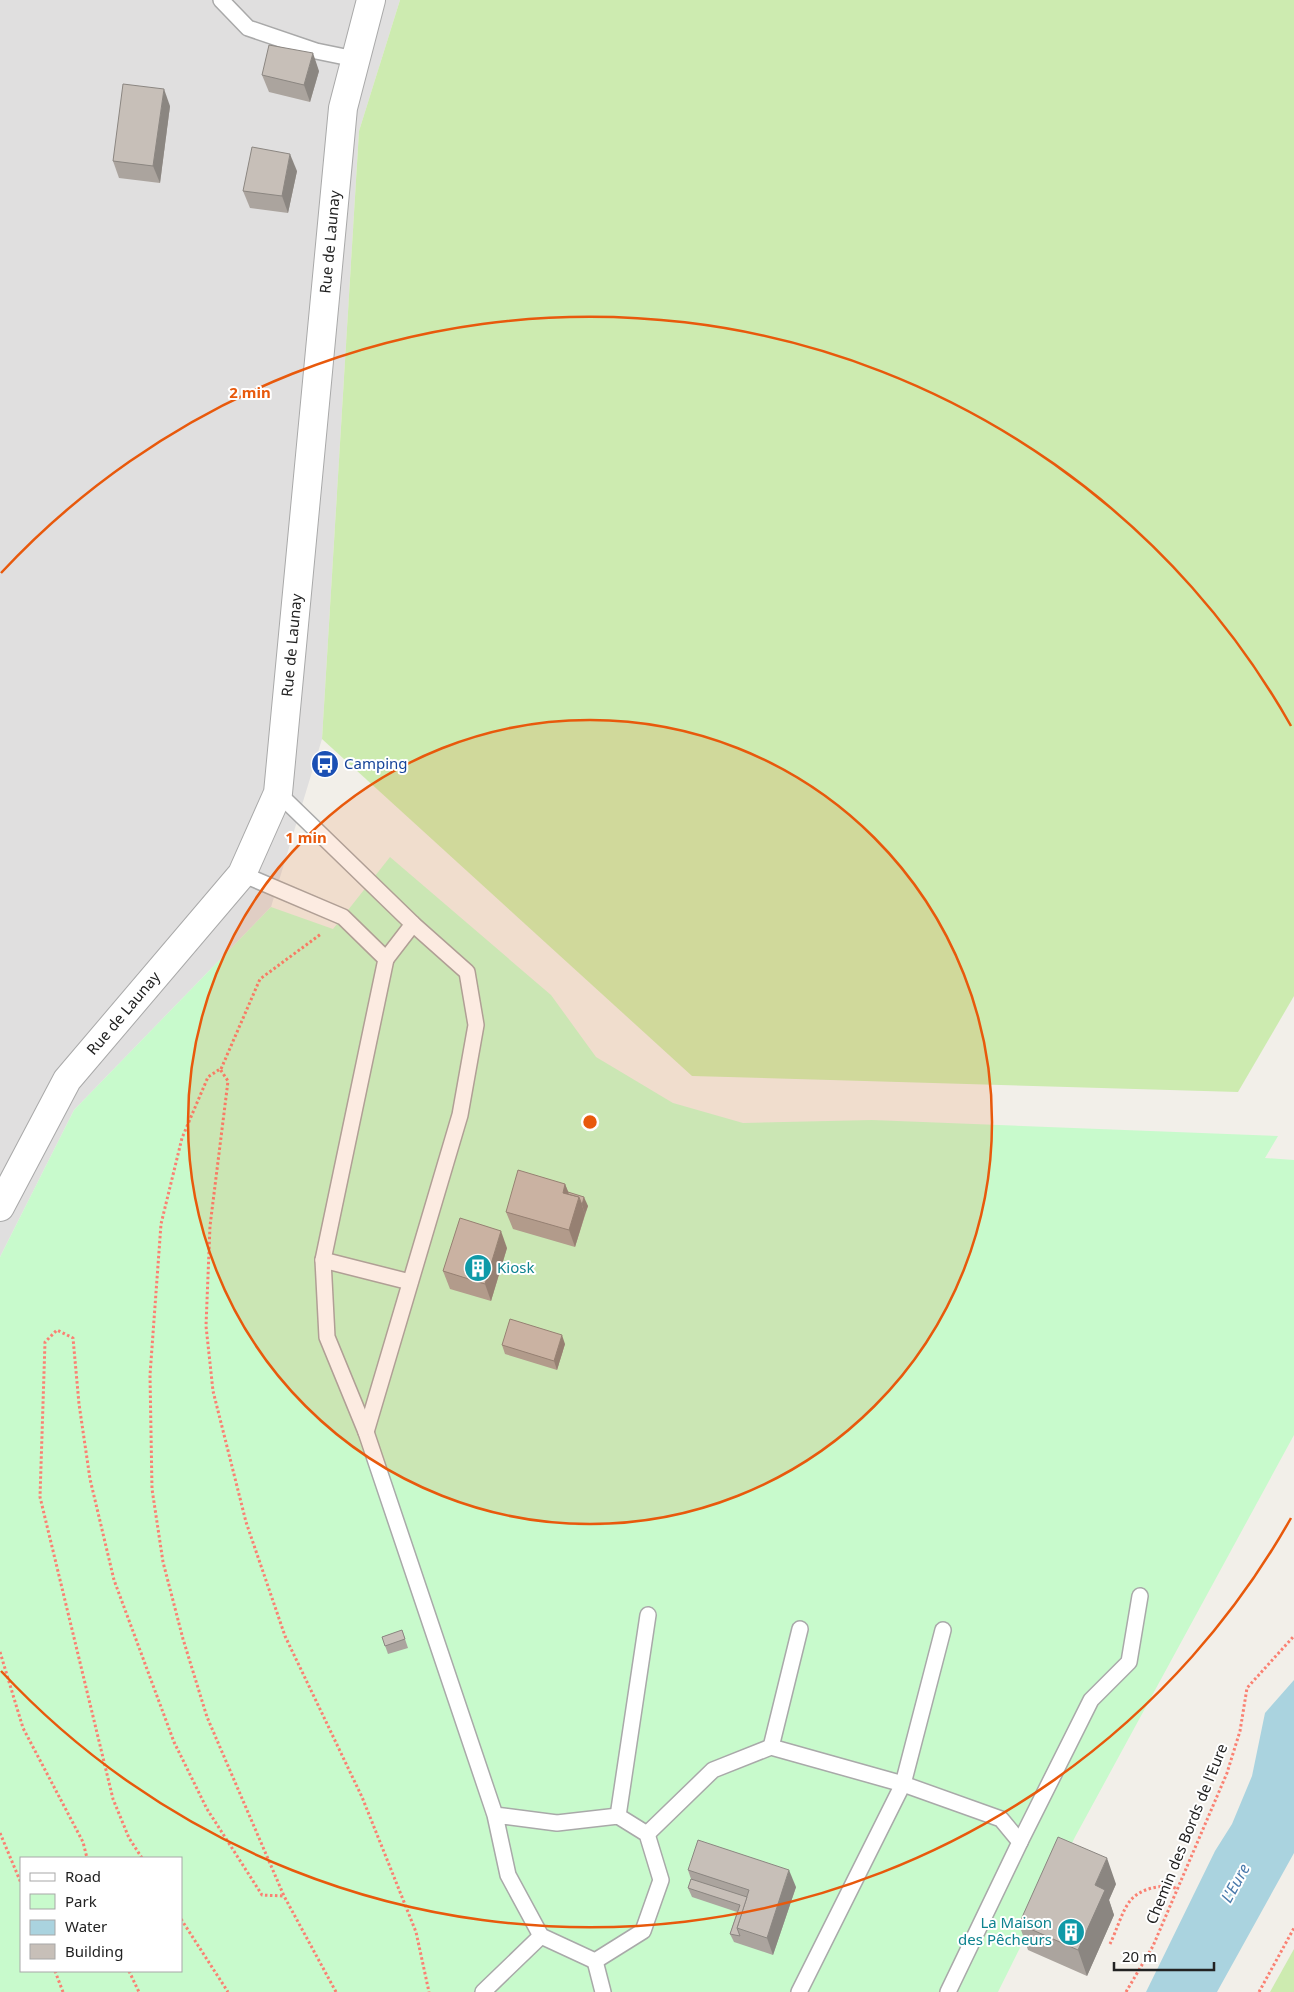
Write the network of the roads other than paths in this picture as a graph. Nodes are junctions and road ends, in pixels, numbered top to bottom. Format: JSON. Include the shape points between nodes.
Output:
{"nodes":[{"id":1,"x":221,"y":0,"type":"edge"},
{"id":2,"x":371,"y":0,"type":"edge"},
{"id":3,"x":355,"y":59,"type":"junction"},
{"id":4,"x":278,"y":793,"type":"junction"},
{"id":5,"x":242,"y":874,"type":"junction"},
{"id":6,"x":413,"y":924,"type":"junction"},
{"id":7,"x":386,"y":959,"type":"junction"},
{"id":8,"x":0,"y":1207,"type":"edge"},
{"id":9,"x":323,"y":1260,"type":"junction"},
{"id":10,"x":410,"y":1282,"type":"junction"},
{"id":11,"x":366,"y":1432,"type":"junction"},
{"id":12,"x":1140,"y":1596,"type":"dead end"},
{"id":13,"x":648,"y":1614,"type":"dead end"},
{"id":14,"x":800,"y":1629,"type":"dead end"},
{"id":15,"x":943,"y":1630,"type":"dead end"},
{"id":16,"x":771,"y":1747,"type":"junction"},
{"id":17,"x":903,"y":1784,"type":"junction"},
{"id":18,"x":496,"y":1815,"type":"junction"},
{"id":19,"x":618,"y":1816,"type":"junction"},
{"id":20,"x":646,"y":1834,"type":"junction"},
{"id":21,"x":1020,"y":1842,"type":"junction"},
{"id":22,"x":541,"y":1936,"type":"junction"},
{"id":23,"x":595,"y":1960,"type":"junction"},
{"id":24,"x":483,"y":1992,"type":"edge"},
{"id":25,"x":603,"y":1992,"type":"edge"},
{"id":26,"x":799,"y":1992,"type":"edge"},
{"id":27,"x":948,"y":1992,"type":"edge"}],
"edges":[{"from":1,"to":3,"type":"lane","via":[[248,28],[316,51]]},
{"from":2,"to":3,"type":"street","name":"Rue de Launay"},
{"from":3,"to":4,"type":"street","name":"Rue de Launay","via":[[343,108]]},
{"from":4,"to":5,"type":"street","name":"Rue de Launay"},
{"from":4,"to":6,"type":"lane"},
{"from":5,"to":7,"type":"lane","via":[[343,917]]},
{"from":5,"to":8,"type":"street","name":"Rue de Launay","via":[[67,1080]]},
{"from":6,"to":7,"type":"lane"},
{"from":6,"to":10,"type":"lane","via":[[467,972],[476,1025],[460,1115]]},
{"from":7,"to":9,"type":"lane"},
{"from":9,"to":10,"type":"lane"},
{"from":9,"to":11,"type":"lane","via":[[328,1337]]},
{"from":10,"to":11,"type":"lane"},
{"from":11,"to":18,"type":"lane"},
{"from":12,"to":21,"type":"lane","via":[[1129,1662],[1091,1700]]},
{"from":13,"to":19,"type":"lane"},
{"from":14,"to":16,"type":"lane"},
{"from":15,"to":17,"type":"lane"},
{"from":16,"to":17,"type":"lane"},
{"from":16,"to":20,"type":"lane","via":[[713,1770]]},
{"from":17,"to":21,"type":"lane","via":[[1001,1819]]},
{"from":17,"to":26,"type":"lane"},
{"from":18,"to":19,"type":"lane","via":[[557,1823]]},
{"from":18,"to":22,"type":"lane","via":[[508,1875]]},
{"from":19,"to":20,"type":"lane"},
{"from":20,"to":23,"type":"lane","via":[[661,1880],[643,1931]]},
{"from":21,"to":27,"type":"lane"},
{"from":22,"to":23,"type":"lane"},
{"from":22,"to":24,"type":"lane"},
{"from":23,"to":25,"type":"lane"}]}
